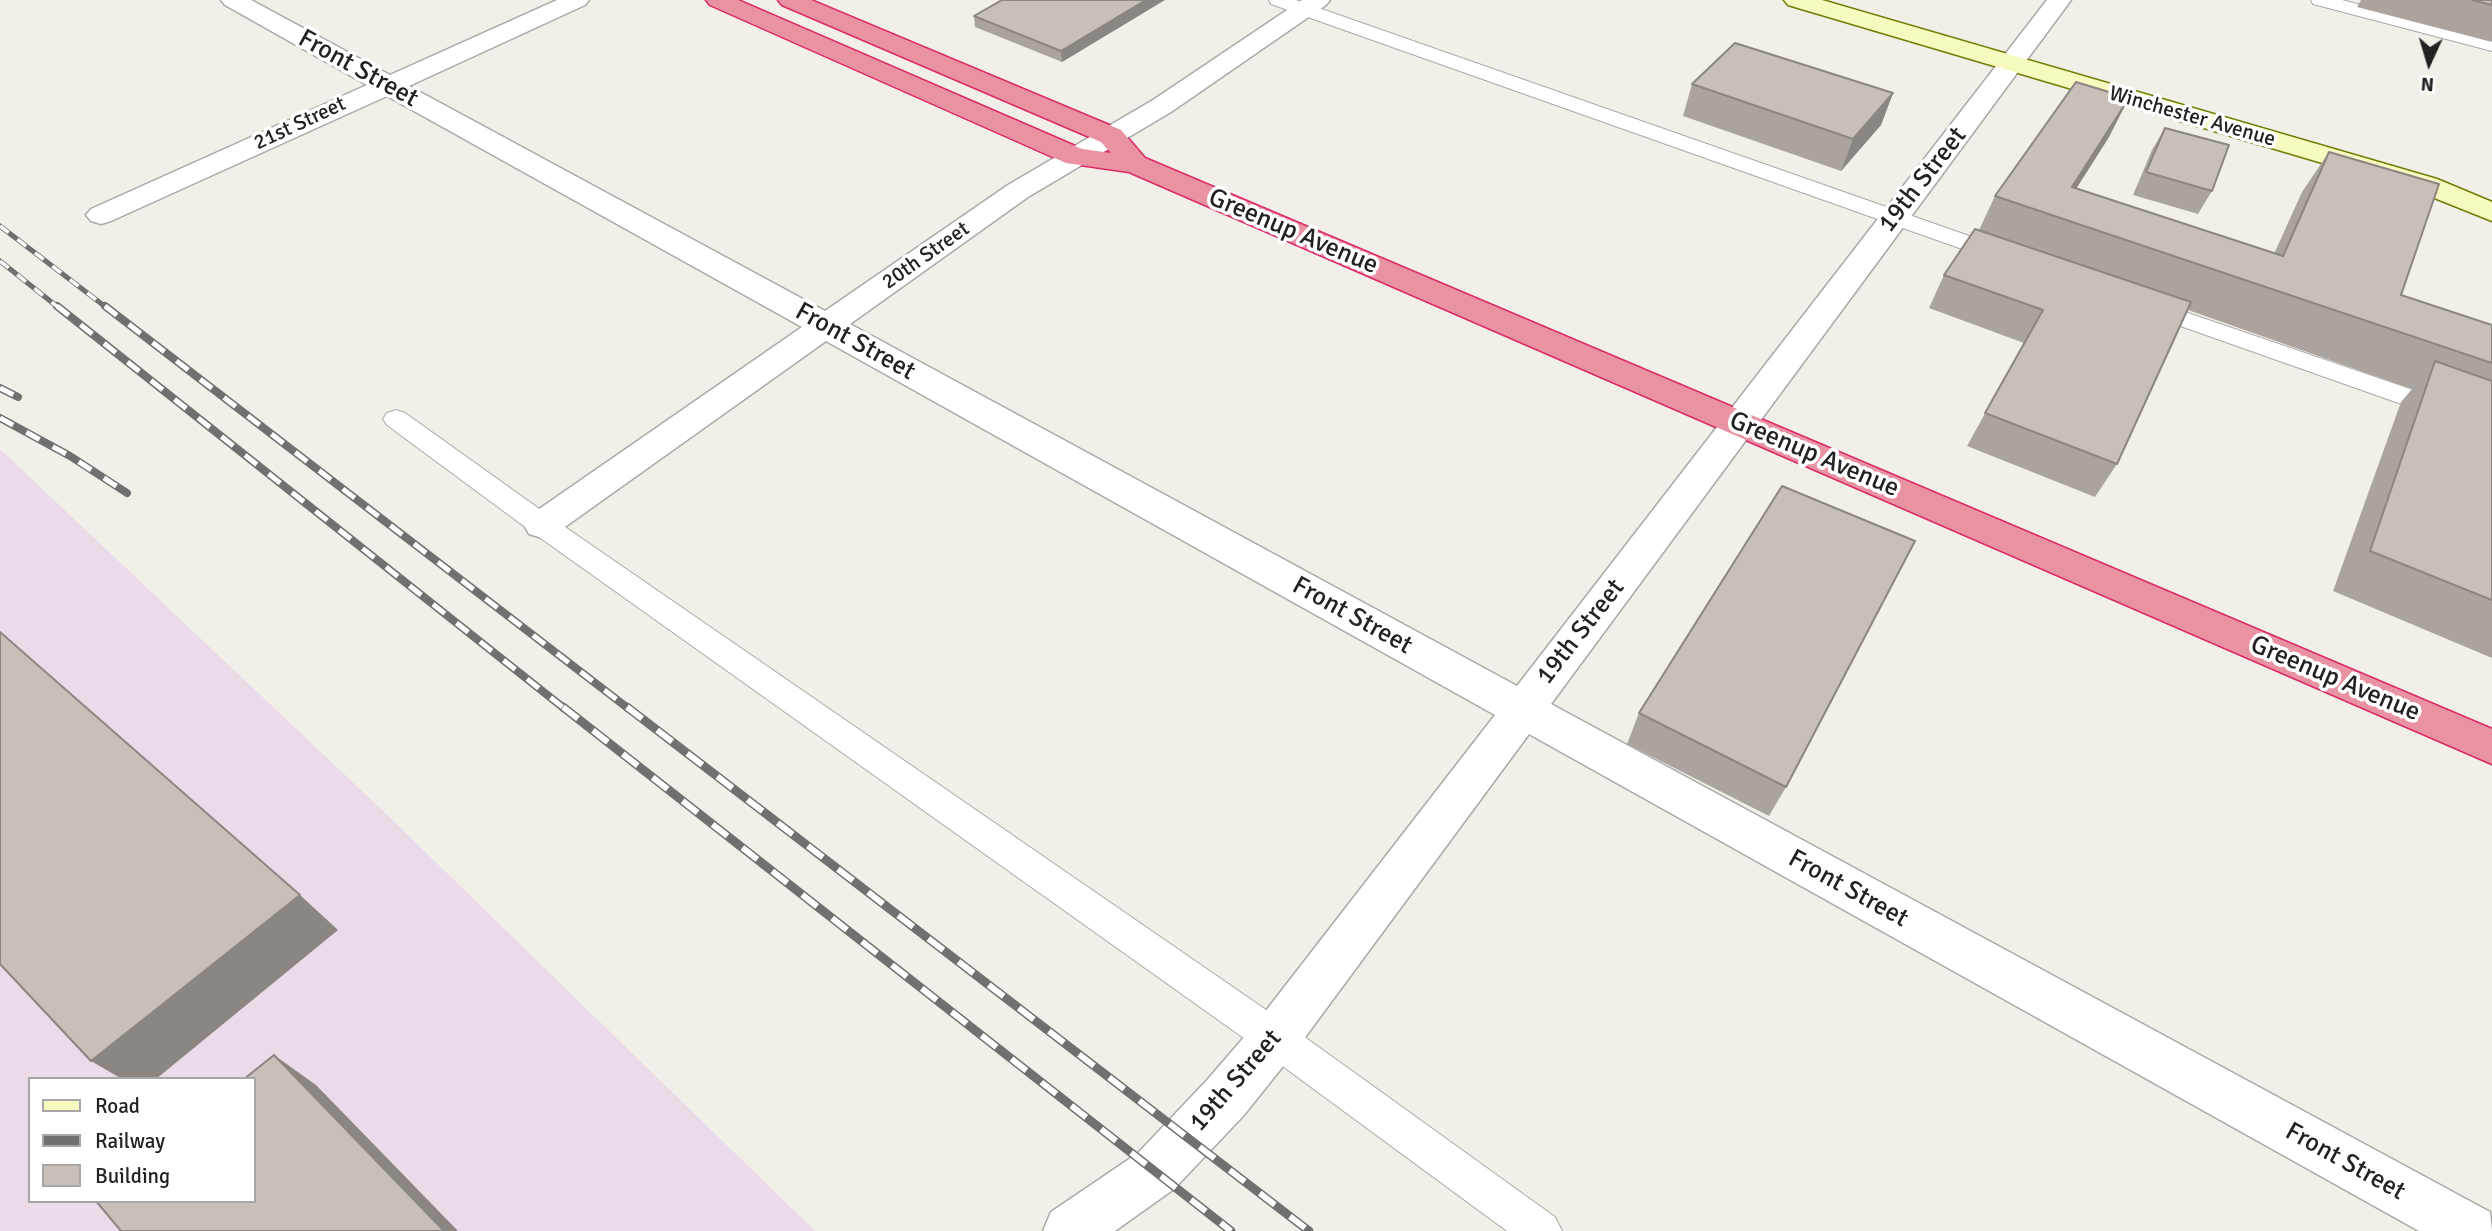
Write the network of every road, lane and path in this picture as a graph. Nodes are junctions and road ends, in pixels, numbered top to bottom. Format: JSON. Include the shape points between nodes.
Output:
{"nodes":[{"id":1,"x":233,"y":0,"type":"edge"},
{"id":2,"x":577,"y":0,"type":"edge"},
{"id":3,"x":718,"y":0,"type":"edge"},
{"id":4,"x":790,"y":0,"type":"edge"},
{"id":5,"x":1797,"y":0,"type":"edge"},
{"id":6,"x":2059,"y":0,"type":"edge"},
{"id":7,"x":2320,"y":0,"type":"edge"},
{"id":8,"x":1300,"y":3,"type":"edge"},
{"id":9,"x":2492,"y":45,"type":"edge"},
{"id":10,"x":2011,"y":64,"type":"junction"},
{"id":11,"x":387,"y":84,"type":"junction"},
{"id":12,"x":1111,"y":136,"type":"junction"},
{"id":13,"x":1076,"y":157,"type":"junction"},
{"id":14,"x":1135,"y":164,"type":"junction"},
{"id":15,"x":2427,"y":186,"type":"junction"},
{"id":16,"x":2492,"y":194,"type":"edge"},
{"id":17,"x":2492,"y":212,"type":"edge"},
{"id":18,"x":101,"y":215,"type":"dead end"},
{"id":19,"x":1893,"y":218,"type":"junction"},
{"id":20,"x":2024,"y":263,"type":"edge"},
{"id":21,"x":2128,"y":300,"type":"edge"},
{"id":22,"x":826,"y":326,"type":"junction"},
{"id":23,"x":396,"y":419,"type":"dead end"},
{"id":24,"x":1739,"y":423,"type":"junction"},
{"id":25,"x":2492,"y":427,"type":"edge"},
{"id":26,"x":542,"y":525,"type":"junction"},
{"id":27,"x":1521,"y":710,"type":"junction"},
{"id":28,"x":2492,"y":747,"type":"edge"},
{"id":29,"x":1275,"y":1038,"type":"junction"},
{"id":30,"x":1070,"y":1231,"type":"edge"},
{"id":31,"x":1541,"y":1231,"type":"edge"},
{"id":32,"x":2471,"y":1231,"type":"edge"}],
"edges":[{"from":1,"to":11,"type":"street","name":"Front Street"},
{"from":2,"to":11,"type":"street","name":"21st Street"},
{"from":3,"to":13,"type":"highway","name":"Greenup Avenue"},
{"from":4,"to":12,"type":"highway","name":"Greenup Avenue"},
{"from":5,"to":10,"type":"main road","name":"Winchester Avenue"},
{"from":6,"to":10,"type":"street","name":"19th Street"},
{"from":7,"to":9,"type":"lane"},
{"from":8,"to":12,"type":"street","name":"20th Street","via":[[1162,106]]},
{"from":8,"to":19,"type":"lane"},
{"from":10,"to":15,"type":"main road","name":"Winchester Avenue"},
{"from":10,"to":19,"type":"street","name":"19th Street"},
{"from":11,"to":18,"type":"street","name":"21st Street"},
{"from":11,"to":22,"type":"street","name":"Front Street"},
{"from":12,"to":13,"type":"street","name":"20th Street"},
{"from":12,"to":14,"type":"highway","name":"Greenup Avenue"},
{"from":13,"to":14,"type":"highway","name":"Greenup Avenue"},
{"from":13,"to":22,"type":"street","name":"20th Street","via":[[1018,191]]},
{"from":14,"to":24,"type":"highway","name":"Greenup Avenue"},
{"from":15,"to":16,"type":"main road","name":"Winchester Avenue"},
{"from":15,"to":17,"type":"main road","name":"Winchester Avenue"},
{"from":19,"to":20,"type":"lane"},
{"from":19,"to":24,"type":"street","name":"19th Street"},
{"from":21,"to":25,"type":"lane"},
{"from":22,"to":26,"type":"street","name":"20th Street"},
{"from":22,"to":27,"type":"street","name":"Front Street"},
{"from":23,"to":26,"type":"lane"},
{"from":24,"to":27,"type":"street","name":"19th Street"},
{"from":24,"to":28,"type":"highway","name":"Greenup Avenue"},
{"from":26,"to":29,"type":"lane"},
{"from":27,"to":29,"type":"street","name":"19th Street"},
{"from":27,"to":32,"type":"street","name":"Front Street"},
{"from":29,"to":30,"type":"street","name":"19th Street","via":[[1156,1171]]},
{"from":29,"to":31,"type":"lane"}]}
